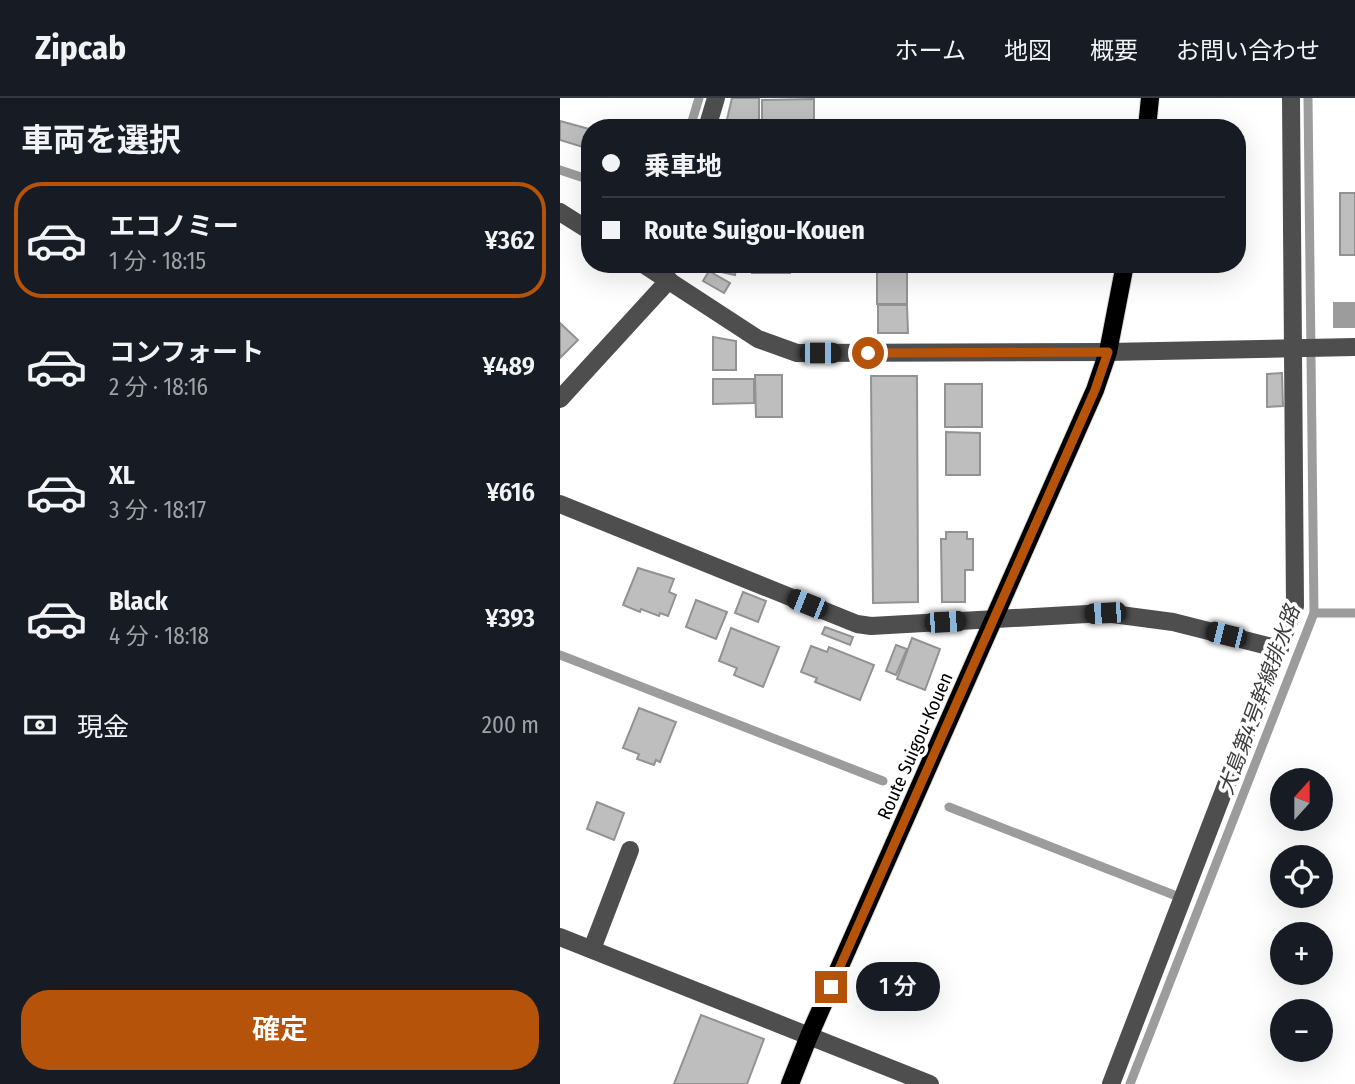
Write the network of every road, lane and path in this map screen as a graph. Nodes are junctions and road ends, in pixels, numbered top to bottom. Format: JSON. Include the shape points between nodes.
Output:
{"nodes":[{"id":1,"x":716,"y":98,"type":"edge"},
{"id":2,"x":1150,"y":98,"type":"edge"},
{"id":3,"x":1291,"y":98,"type":"edge"},
{"id":4,"x":710,"y":119,"type":"edge"},
{"id":5,"x":1148,"y":119,"type":"edge"},
{"id":6,"x":560,"y":212,"type":"edge"},
{"id":7,"x":581,"y":225,"type":"edge"},
{"id":8,"x":664,"y":273,"type":"edge"},
{"id":9,"x":1123,"y":273,"type":"edge"},
{"id":10,"x":1294,"y":347,"type":"junction"},
{"id":11,"x":1355,"y":347,"type":"edge"},
{"id":12,"x":1108,"y":352,"type":"junction"},
{"id":13,"x":560,"y":399,"type":"edge"},
{"id":14,"x":560,"y":504,"type":"edge"},
{"id":15,"x":994,"y":620,"type":"junction"},
{"id":16,"x":1280,"y":649,"type":"junction"},
{"id":17,"x":630,"y":850,"type":"dead end"},
{"id":18,"x":560,"y":937,"type":"edge"},
{"id":19,"x":592,"y":949,"type":"junction"},
{"id":20,"x":809,"y":1036,"type":"junction"},
{"id":21,"x":790,"y":1084,"type":"edge"},
{"id":22,"x":930,"y":1084,"type":"edge"},
{"id":23,"x":1111,"y":1084,"type":"edge"}],
"edges":[{"from":1,"to":4,"type":"street"},
{"from":2,"to":5,"type":"main road"},
{"from":3,"to":10,"type":"street"},
{"from":6,"to":7,"type":"street"},
{"from":8,"to":12,"type":"street","via":[[758,339],[797,353]]},
{"from":8,"to":13,"type":"street"},
{"from":9,"to":12,"type":"main road","name":"Route Suigou-Kouen"},
{"from":10,"to":11,"type":"street"},
{"from":10,"to":12,"type":"street"},
{"from":10,"to":16,"type":"street","via":[[1296,606]]},
{"from":12,"to":15,"type":"main road","name":"Route Suigou-Kouen"},
{"from":14,"to":15,"type":"street","via":[[857,624]]},
{"from":15,"to":16,"type":"street","via":[[1105,613],[1173,622]]},
{"from":15,"to":20,"type":"main road","name":"Route Suigou-Kouen"},
{"from":16,"to":23,"type":"street"},
{"from":17,"to":19,"type":"street"},
{"from":18,"to":19,"type":"street"},
{"from":19,"to":20,"type":"street"},
{"from":20,"to":21,"type":"main road","name":"Route Suigou-Kouen"},
{"from":20,"to":22,"type":"street"}]}
